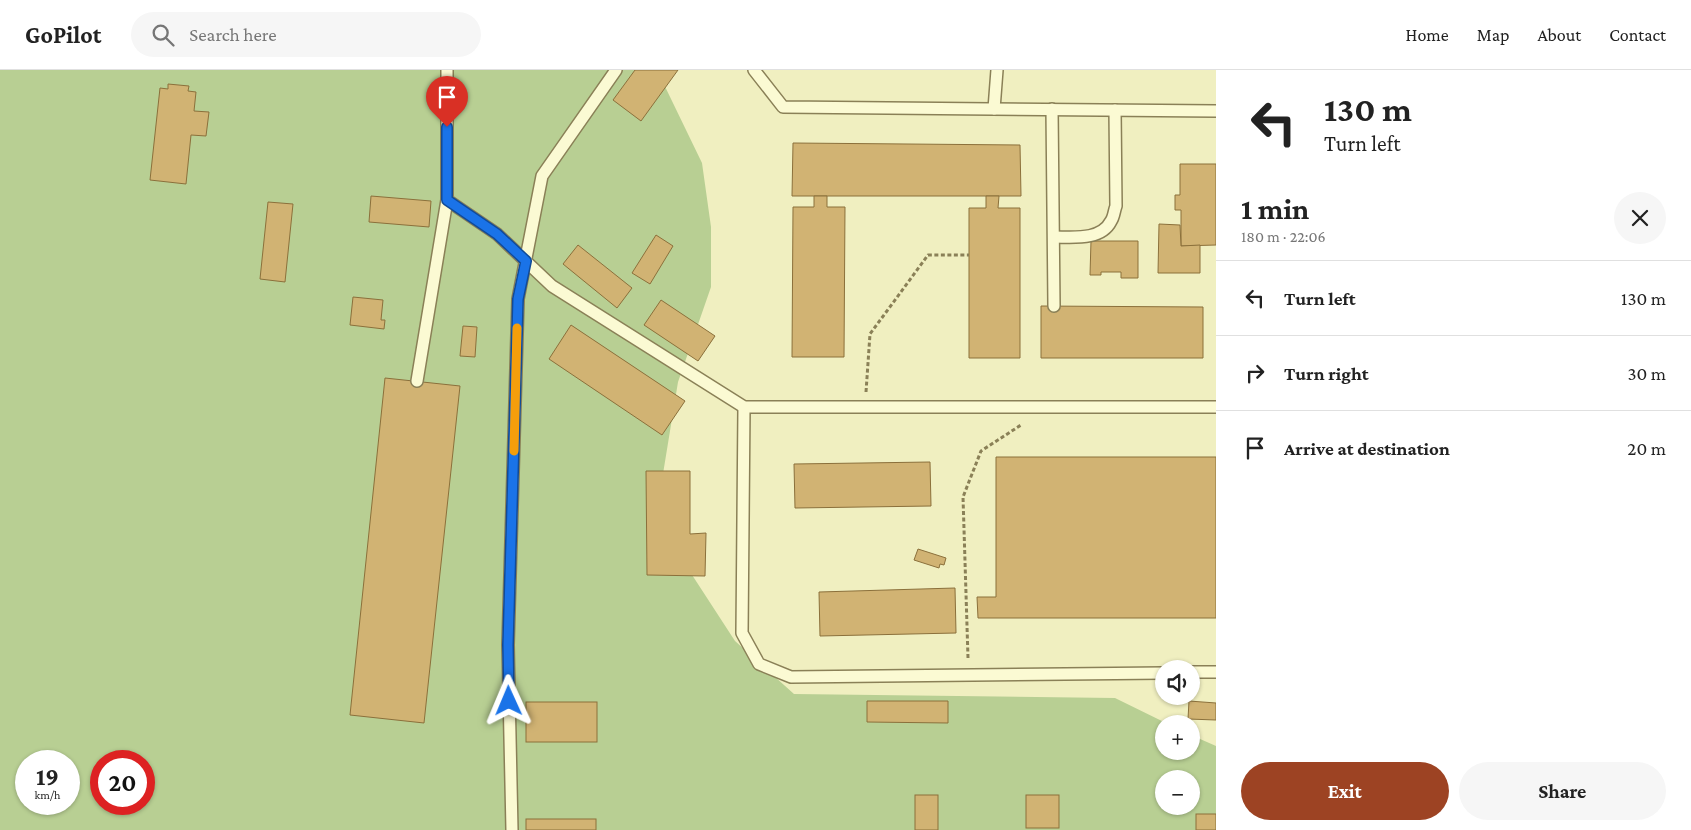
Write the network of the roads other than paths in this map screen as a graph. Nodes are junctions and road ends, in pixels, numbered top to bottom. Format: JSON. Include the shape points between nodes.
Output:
{"nodes":[{"id":1,"x":447,"y":70,"type":"edge"},
{"id":2,"x":616,"y":70,"type":"edge"},
{"id":3,"x":754,"y":70,"type":"edge"},
{"id":4,"x":997,"y":70,"type":"edge"},
{"id":5,"x":994,"y":108,"type":"junction"},
{"id":6,"x":1052,"y":109,"type":"junction"},
{"id":7,"x":1115,"y":110,"type":"junction"},
{"id":8,"x":1216,"y":111,"type":"edge"},
{"id":9,"x":447,"y":200,"type":"junction"},
{"id":10,"x":1054,"y":236,"type":"junction"},
{"id":11,"x":526,"y":261,"type":"junction"},
{"id":12,"x":1054,"y":306,"type":"dead end"},
{"id":13,"x":417,"y":381,"type":"dead end"},
{"id":14,"x":744,"y":407,"type":"junction"},
{"id":15,"x":1216,"y":407,"type":"edge"},
{"id":16,"x":1200,"y":672,"type":"edge"},
{"id":17,"x":1216,"y":672,"type":"edge"},
{"id":18,"x":1155,"y":673,"type":"edge"},
{"id":19,"x":512,"y":830,"type":"edge"}],
"edges":[{"from":1,"to":9,"type":"lane"},
{"from":2,"to":11,"type":"lane","via":[[542,176]]},
{"from":3,"to":5,"type":"lane","via":[[783,107]]},
{"from":4,"to":5,"type":"lane"},
{"from":5,"to":6,"type":"lane"},
{"from":6,"to":7,"type":"lane"},
{"from":6,"to":10,"type":"lane"},
{"from":7,"to":8,"type":"lane"},
{"from":7,"to":10,"type":"lane","via":[[1116,206],[1111,222],[1100,233],[1082,237]]},
{"from":9,"to":11,"type":"lane","via":[[497,234]]},
{"from":9,"to":13,"type":"lane"},
{"from":10,"to":12,"type":"lane"},
{"from":11,"to":14,"type":"lane","via":[[552,286]]},
{"from":11,"to":19,"type":"lane","via":[[518,299],[508,645]]},
{"from":14,"to":15,"type":"lane"},
{"from":14,"to":18,"type":"lane","via":[[742,634],[759,664],[791,677]]},
{"from":16,"to":17,"type":"lane"}]}
